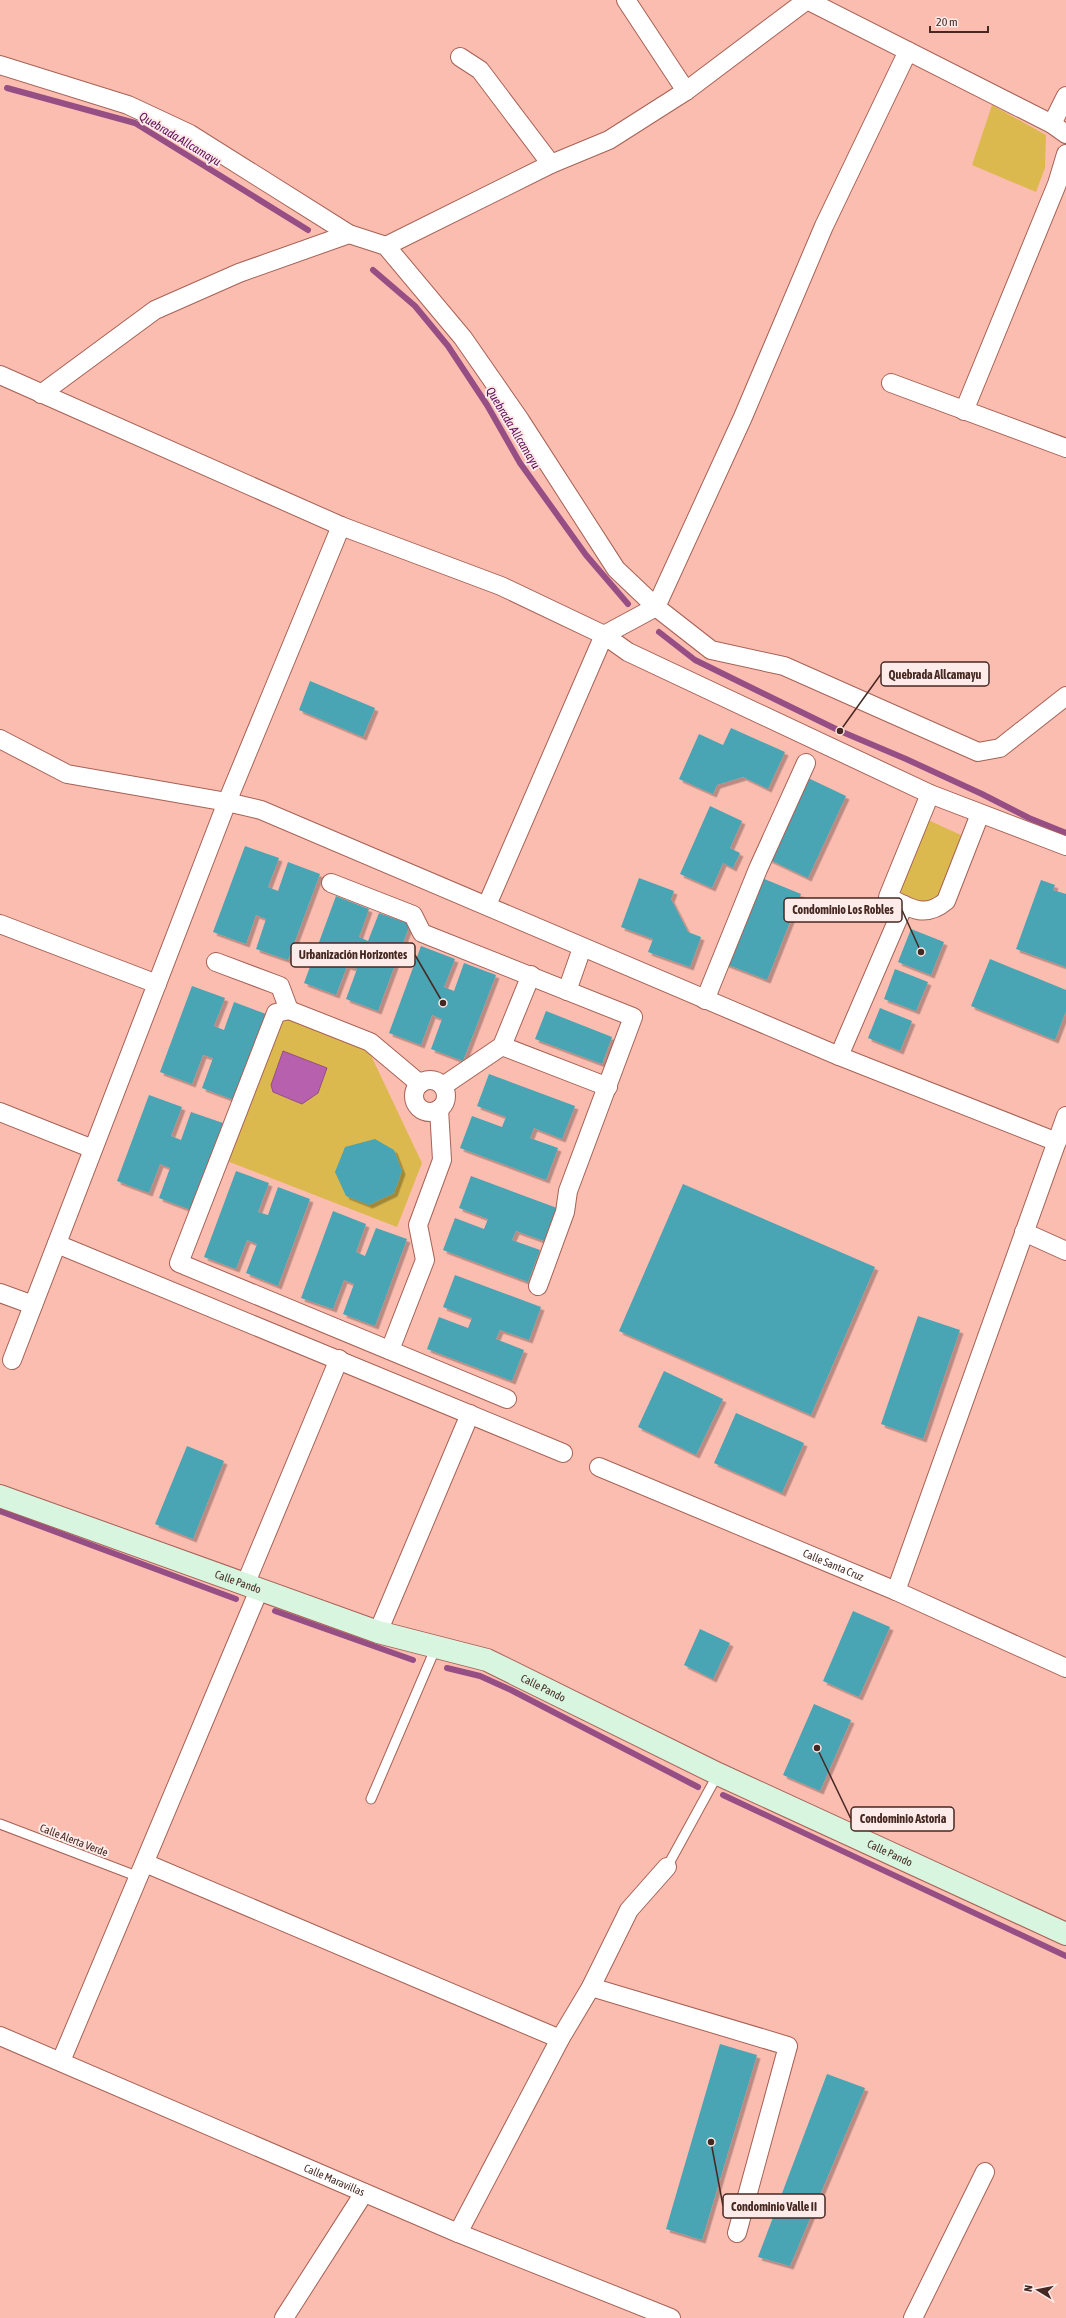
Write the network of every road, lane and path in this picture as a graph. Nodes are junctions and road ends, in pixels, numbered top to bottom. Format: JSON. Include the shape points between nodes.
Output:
{"nodes":[{"id":1,"x":626,"y":0,"type":"edge"},
{"id":2,"x":807,"y":0,"type":"edge"},
{"id":3,"x":908,"y":51,"type":"junction"},
{"id":4,"x":460,"y":57,"type":"dead end"},
{"id":5,"x":0,"y":65,"type":"edge"},
{"id":6,"x":686,"y":91,"type":"junction"},
{"id":7,"x":1066,"y":96,"type":"edge"},
{"id":8,"x":1059,"y":129,"type":"edge"},
{"id":9,"x":1066,"y":154,"type":"edge"},
{"id":10,"x":551,"y":164,"type":"junction"},
{"id":11,"x":1061,"y":186,"type":"edge"},
{"id":12,"x":349,"y":234,"type":"junction"},
{"id":13,"x":386,"y":246,"type":"junction"},
{"id":14,"x":0,"y":375,"type":"edge"},
{"id":15,"x":891,"y":383,"type":"dead end"},
{"id":16,"x":41,"y":394,"type":"junction"},
{"id":17,"x":964,"y":411,"type":"junction"},
{"id":18,"x":1066,"y":448,"type":"edge"},
{"id":19,"x":341,"y":526,"type":"junction"},
{"id":20,"x":656,"y":607,"type":"junction"},
{"id":21,"x":604,"y":635,"type":"junction"},
{"id":22,"x":1066,"y":696,"type":"edge"},
{"id":23,"x":0,"y":739,"type":"edge"},
{"id":24,"x":806,"y":763,"type":"dead end"},
{"id":25,"x":930,"y":794,"type":"junction"},
{"id":26,"x":227,"y":802,"type":"junction"},
{"id":27,"x":980,"y":814,"type":"junction"},
{"id":28,"x":1066,"y":846,"type":"edge"},
{"id":29,"x":331,"y":883,"type":"dead end"},
{"id":30,"x":487,"y":905,"type":"junction"},
{"id":31,"x":904,"y":905,"type":"junction"},
{"id":32,"x":0,"y":924,"type":"edge"},
{"id":33,"x":582,"y":948,"type":"junction"},
{"id":34,"x":216,"y":962,"type":"dead end"},
{"id":35,"x":531,"y":975,"type":"junction"},
{"id":36,"x":157,"y":984,"type":"junction"},
{"id":37,"x":567,"y":991,"type":"junction"},
{"id":38,"x":705,"y":1000,"type":"junction"},
{"id":39,"x":289,"y":1010,"type":"junction"},
{"id":40,"x":502,"y":1046,"type":"junction"},
{"id":41,"x":840,"y":1056,"type":"junction"},
{"id":42,"x":420,"y":1084,"type":"junction"},
{"id":43,"x":443,"y":1086,"type":"junction"},
{"id":44,"x":608,"y":1087,"type":"junction"},
{"id":45,"x":439,"y":1109,"type":"junction"},
{"id":46,"x":0,"y":1112,"type":"edge"},
{"id":47,"x":1066,"y":1116,"type":"edge"},
{"id":48,"x":1057,"y":1142,"type":"junction"},
{"id":49,"x":94,"y":1149,"type":"junction"},
{"id":50,"x":1024,"y":1232,"type":"junction"},
{"id":51,"x":57,"y":1244,"type":"junction"},
{"id":52,"x":1066,"y":1251,"type":"edge"},
{"id":53,"x":538,"y":1286,"type":"dead end"},
{"id":54,"x":0,"y":1293,"type":"edge"},
{"id":55,"x":33,"y":1305,"type":"junction"},
{"id":56,"x":390,"y":1350,"type":"junction"},
{"id":57,"x":339,"y":1359,"type":"junction"},
{"id":58,"x":12,"y":1360,"type":"dead end"},
{"id":59,"x":507,"y":1399,"type":"dead end"},
{"id":60,"x":470,"y":1414,"type":"junction"},
{"id":61,"x":563,"y":1453,"type":"dead end"},
{"id":62,"x":599,"y":1467,"type":"dead end"},
{"id":63,"x":0,"y":1496,"type":"edge"},
{"id":64,"x":252,"y":1587,"type":"junction"},
{"id":65,"x":896,"y":1591,"type":"junction"},
{"id":66,"x":378,"y":1632,"type":"junction"},
{"id":67,"x":436,"y":1647,"type":"junction"},
{"id":68,"x":1066,"y":1668,"type":"edge"},
{"id":69,"x":718,"y":1774,"type":"junction"},
{"id":70,"x":371,"y":1799,"type":"dead end"},
{"id":71,"x":0,"y":1824,"type":"edge"},
{"id":72,"x":668,"y":1867,"type":"joint"},
{"id":73,"x":142,"y":1870,"type":"junction"},
{"id":74,"x":1065,"y":1931,"type":"edge"},
{"id":75,"x":592,"y":1987,"type":"junction"},
{"id":76,"x":0,"y":2036,"type":"edge"},
{"id":77,"x":560,"y":2038,"type":"junction"},
{"id":78,"x":61,"y":2061,"type":"junction"},
{"id":79,"x":985,"y":2172,"type":"dead end"},
{"id":80,"x":364,"y":2193,"type":"junction"},
{"id":81,"x":458,"y":2233,"type":"junction"},
{"id":82,"x":737,"y":2233,"type":"dead end"},
{"id":83,"x":284,"y":2318,"type":"edge"},
{"id":84,"x":671,"y":2318,"type":"edge"},
{"id":85,"x":913,"y":2318,"type":"edge"}],
"edges":[{"from":1,"to":6,"type":"street"},
{"from":2,"to":3,"type":"street"},
{"from":2,"to":6,"type":"street"},
{"from":3,"to":8,"type":"street"},
{"from":3,"to":20,"type":"street","via":[[824,226],[743,418]]},
{"from":4,"to":10,"type":"street","via":[[480,70]]},
{"from":5,"to":12,"type":"street","via":[[128,105],[190,134]]},
{"from":6,"to":10,"type":"street","via":[[609,140]]},
{"from":7,"to":8,"type":"street"},
{"from":9,"to":11,"type":"street"},
{"from":10,"to":13,"type":"street"},
{"from":11,"to":17,"type":"street"},
{"from":12,"to":13,"type":"street"},
{"from":12,"to":16,"type":"street","via":[[239,273],[155,310]]},
{"from":13,"to":20,"type":"street","via":[[463,338],[520,420],[616,569]]},
{"from":14,"to":16,"type":"street"},
{"from":15,"to":17,"type":"street"},
{"from":16,"to":19,"type":"street"},
{"from":17,"to":18,"type":"street"},
{"from":19,"to":21,"type":"street","via":[[501,586]]},
{"from":19,"to":26,"type":"street"},
{"from":20,"to":21,"type":"street"},
{"from":20,"to":22,"type":"street","via":[[711,650],[784,666],[978,752],[1000,748]]},
{"from":21,"to":25,"type":"street","via":[[628,652]]},
{"from":21,"to":30,"type":"street"},
{"from":23,"to":26,"type":"street","via":[[67,774]]},
{"from":24,"to":38,"type":"street","via":[[758,869]]},
{"from":25,"to":27,"type":"street"},
{"from":25,"to":31,"type":"street","via":[[888,897]]},
{"from":26,"to":30,"type":"street","via":[[261,810]]},
{"from":26,"to":36,"type":"street"},
{"from":27,"to":28,"type":"street"},
{"from":27,"to":31,"type":"street","via":[[946,901],[938,908],[926,912]]},
{"from":29,"to":35,"type":"street","via":[[414,915],[422,933]]},
{"from":30,"to":33,"type":"street"},
{"from":31,"to":41,"type":"street"},
{"from":32,"to":36,"type":"street"},
{"from":33,"to":37,"type":"street"},
{"from":33,"to":38,"type":"street"},
{"from":34,"to":39,"type":"street","via":[[280,986]]},
{"from":35,"to":37,"type":"street"},
{"from":35,"to":40,"type":"street"},
{"from":36,"to":49,"type":"street"},
{"from":37,"to":44,"type":"street","via":[[633,1017]]},
{"from":38,"to":41,"type":"street"},
{"from":39,"to":42,"type":"street","via":[[370,1042]]},
{"from":39,"to":56,"type":"street","via":[[276,1014],[179,1263]]},
{"from":40,"to":43,"type":"street"},
{"from":40,"to":44,"type":"street"},
{"from":41,"to":48,"type":"street"},
{"from":42,"to":43,"type":"street","via":[[429,1080]]},
{"from":42,"to":45,"type":"street","via":[[415,1093],[416,1104],[424,1111],[434,1112]]},
{"from":43,"to":45,"type":"street","via":[[445,1101]]},
{"from":44,"to":53,"type":"street","via":[[568,1192],[565,1212]]},
{"from":45,"to":56,"type":"street","via":[[442,1160],[418,1225],[425,1260]]},
{"from":46,"to":49,"type":"street"},
{"from":47,"to":48,"type":"street"},
{"from":48,"to":50,"type":"street"},
{"from":49,"to":51,"type":"street"},
{"from":50,"to":52,"type":"street"},
{"from":50,"to":65,"type":"street"},
{"from":51,"to":55,"type":"street"},
{"from":51,"to":57,"type":"street"},
{"from":54,"to":55,"type":"street"},
{"from":55,"to":58,"type":"street"},
{"from":56,"to":59,"type":"street"},
{"from":57,"to":60,"type":"street"},
{"from":57,"to":64,"type":"street"},
{"from":60,"to":61,"type":"street"},
{"from":60,"to":66,"type":"street"},
{"from":62,"to":65,"type":"street","name":"Calle Santa Cruz"},
{"from":63,"to":64,"type":"street","name":"Calle Pando"},
{"from":64,"to":66,"type":"street","name":"Calle Pando"},
{"from":64,"to":73,"type":"street"},
{"from":65,"to":68,"type":"street","name":"Calle Santa Cruz"},
{"from":66,"to":67,"type":"street","name":"Calle Pando"},
{"from":67,"to":69,"type":"street","name":"Calle Pando","via":[[487,1660]]},
{"from":67,"to":70,"type":"lane"},
{"from":69,"to":72,"type":"lane"},
{"from":69,"to":74,"type":"street","name":"Calle Pando"},
{"from":71,"to":73,"type":"lane","name":"Calle Alerta Verde"},
{"from":72,"to":75,"type":"street","via":[[629,1910]]},
{"from":73,"to":77,"type":"street"},
{"from":73,"to":78,"type":"street"},
{"from":75,"to":77,"type":"street"},
{"from":75,"to":82,"type":"street","via":[[788,2046]]},
{"from":76,"to":78,"type":"street","name":"Calle Maravillas"},
{"from":77,"to":81,"type":"street"},
{"from":78,"to":80,"type":"street","name":"Calle Maravillas"},
{"from":79,"to":85,"type":"street"},
{"from":80,"to":81,"type":"street","name":"Calle Maravillas"},
{"from":80,"to":83,"type":"street"},
{"from":81,"to":84,"type":"street","name":"Calle Maravillas"}]}
